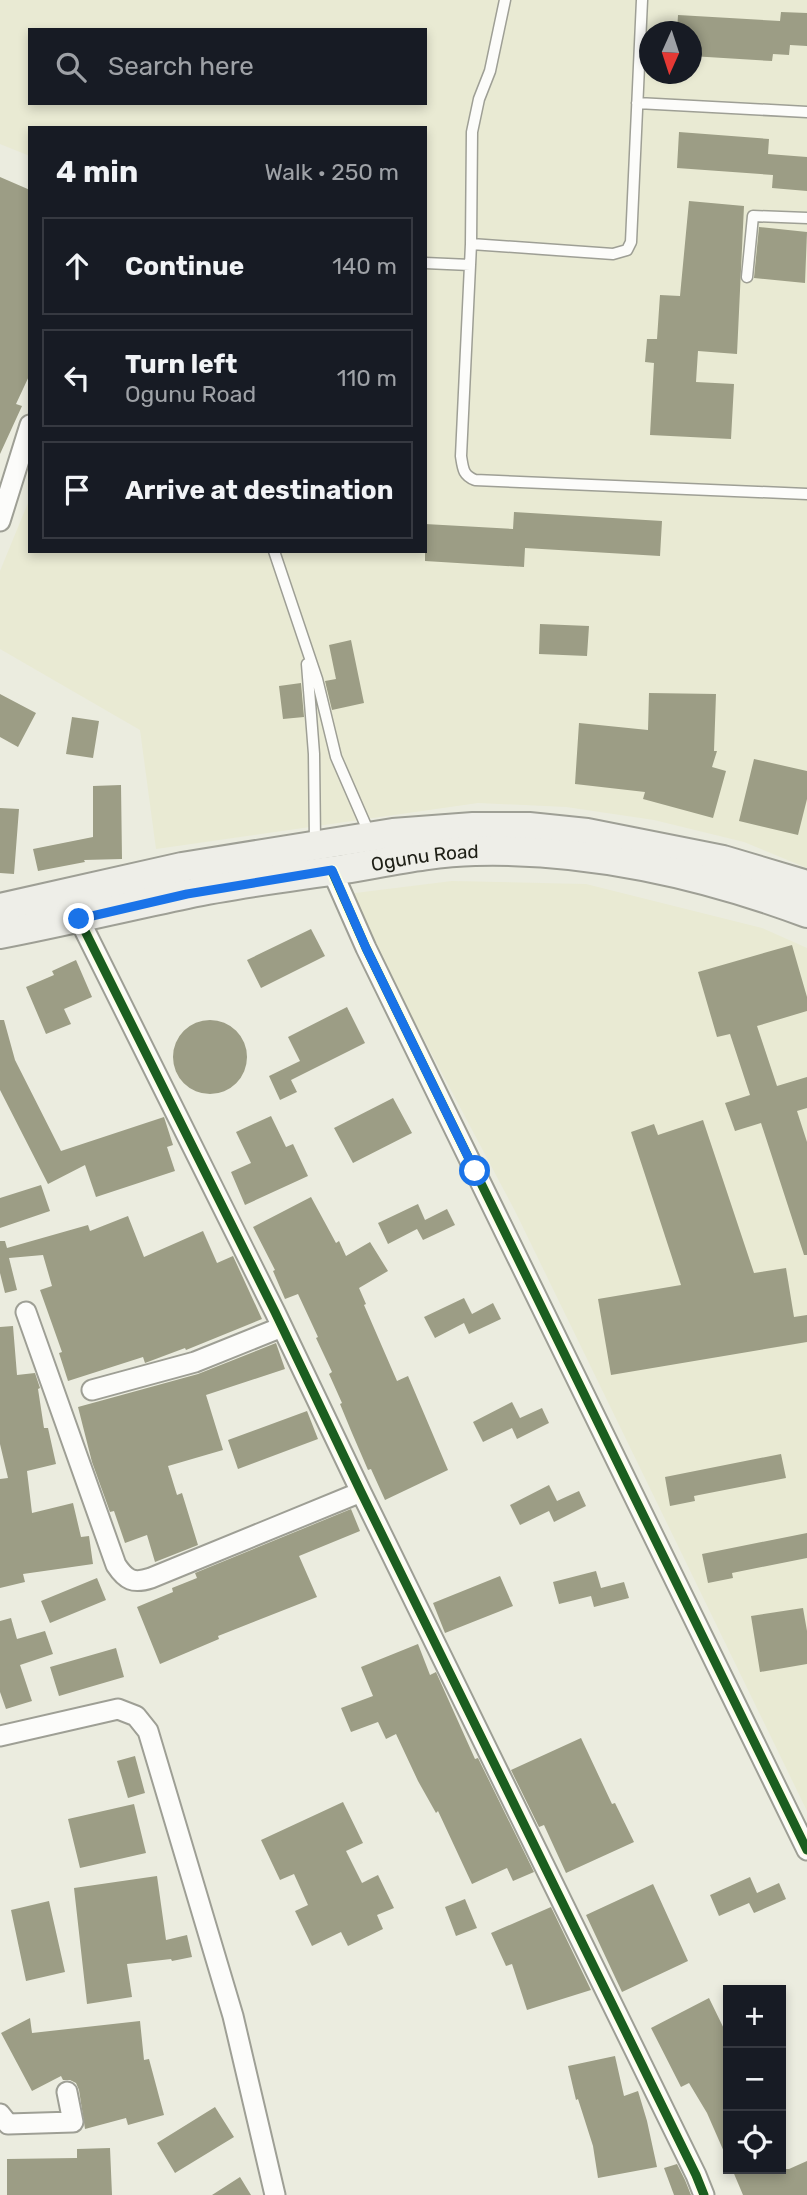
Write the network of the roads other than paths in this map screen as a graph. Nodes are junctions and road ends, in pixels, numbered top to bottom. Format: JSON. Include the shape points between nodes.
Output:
{"nodes":[{"id":1,"x":505,"y":0,"type":"edge"},
{"id":2,"x":642,"y":0,"type":"edge"},
{"id":3,"x":637,"y":103,"type":"junction"},
{"id":4,"x":807,"y":112,"type":"edge"},
{"id":5,"x":807,"y":218,"type":"edge"},
{"id":6,"x":471,"y":244,"type":"junction"},
{"id":7,"x":427,"y":263,"type":"edge"},
{"id":8,"x":470,"y":265,"type":"junction"},
{"id":9,"x":747,"y":277,"type":"dead end"},
{"id":10,"x":28,"y":431,"type":"edge"},
{"id":11,"x":807,"y":494,"type":"edge"},
{"id":12,"x":0,"y":521,"type":"edge"},
{"id":13,"x":275,"y":553,"type":"edge"},
{"id":14,"x":301,"y":629,"type":"junction"},
{"id":15,"x":371,"y":836,"type":"junction"},
{"id":16,"x":315,"y":845,"type":"junction"},
{"id":17,"x":332,"y":870,"type":"junction"},
{"id":18,"x":807,"y":885,"type":"edge"},
{"id":19,"x":0,"y":908,"type":"edge"},
{"id":20,"x":807,"y":914,"type":"edge"},
{"id":21,"x":79,"y":919,"type":"junction"},
{"id":22,"x":0,"y":934,"type":"edge"},
{"id":23,"x":26,"y":1312,"type":"dead end"},
{"id":24,"x":282,"y":1326,"type":"junction"},
{"id":25,"x":92,"y":1390,"type":"dead end"},
{"id":26,"x":361,"y":1492,"type":"junction"},
{"id":27,"x":2,"y":1731,"type":"edge"},
{"id":28,"x":807,"y":1850,"type":"edge"},
{"id":29,"x":67,"y":2092,"type":"dead end"},
{"id":30,"x":0,"y":2114,"type":"edge"},
{"id":31,"x":275,"y":2195,"type":"edge"},
{"id":32,"x":704,"y":2195,"type":"edge"}],
"edges":[{"from":1,"to":6,"type":"lane","via":[[472,132]]},
{"from":2,"to":3,"type":"lane"},
{"from":3,"to":4,"type":"lane"},
{"from":3,"to":6,"type":"lane","via":[[627,250],[613,254]]},
{"from":5,"to":9,"type":"lane","via":[[753,216]]},
{"from":6,"to":8,"type":"lane"},
{"from":7,"to":8,"type":"lane"},
{"from":8,"to":11,"type":"lane","via":[[461,456],[467,477]]},
{"from":10,"to":12,"type":"street"},
{"from":13,"to":14,"type":"lane"},
{"from":14,"to":15,"type":"lane","via":[[336,757]]},
{"from":14,"to":16,"type":"lane","via":[[314,754]]},
{"from":15,"to":16,"type":"main road","name":"Ogunu Road"},
{"from":15,"to":18,"type":"main road","name":"Ogunu Road","via":[[473,827],[587,833],[723,860]]},
{"from":16,"to":19,"type":"main road","name":"Ogunu Road","via":[[182,867]]},
{"from":17,"to":20,"type":"main road","name":"Ogunu Road","via":[[473,851],[534,852],[641,867]]},
{"from":17,"to":21,"type":"main road","name":"Ogunu Road","via":[[187,894]]},
{"from":17,"to":28,"type":"street"},
{"from":21,"to":22,"type":"main road","name":"Ogunu Road"},
{"from":21,"to":24,"type":"street"},
{"from":23,"to":26,"type":"street","via":[[116,1565],[125,1578],[137,1583],[151,1578]]},
{"from":24,"to":25,"type":"street","via":[[195,1362]]},
{"from":24,"to":26,"type":"street"},
{"from":26,"to":32,"type":"street"},
{"from":27,"to":31,"type":"street","via":[[118,1709],[136,1716],[148,1731],[233,2016]]},
{"from":29,"to":30,"type":"street","via":[[73,2122],[8,2124]]}]}
